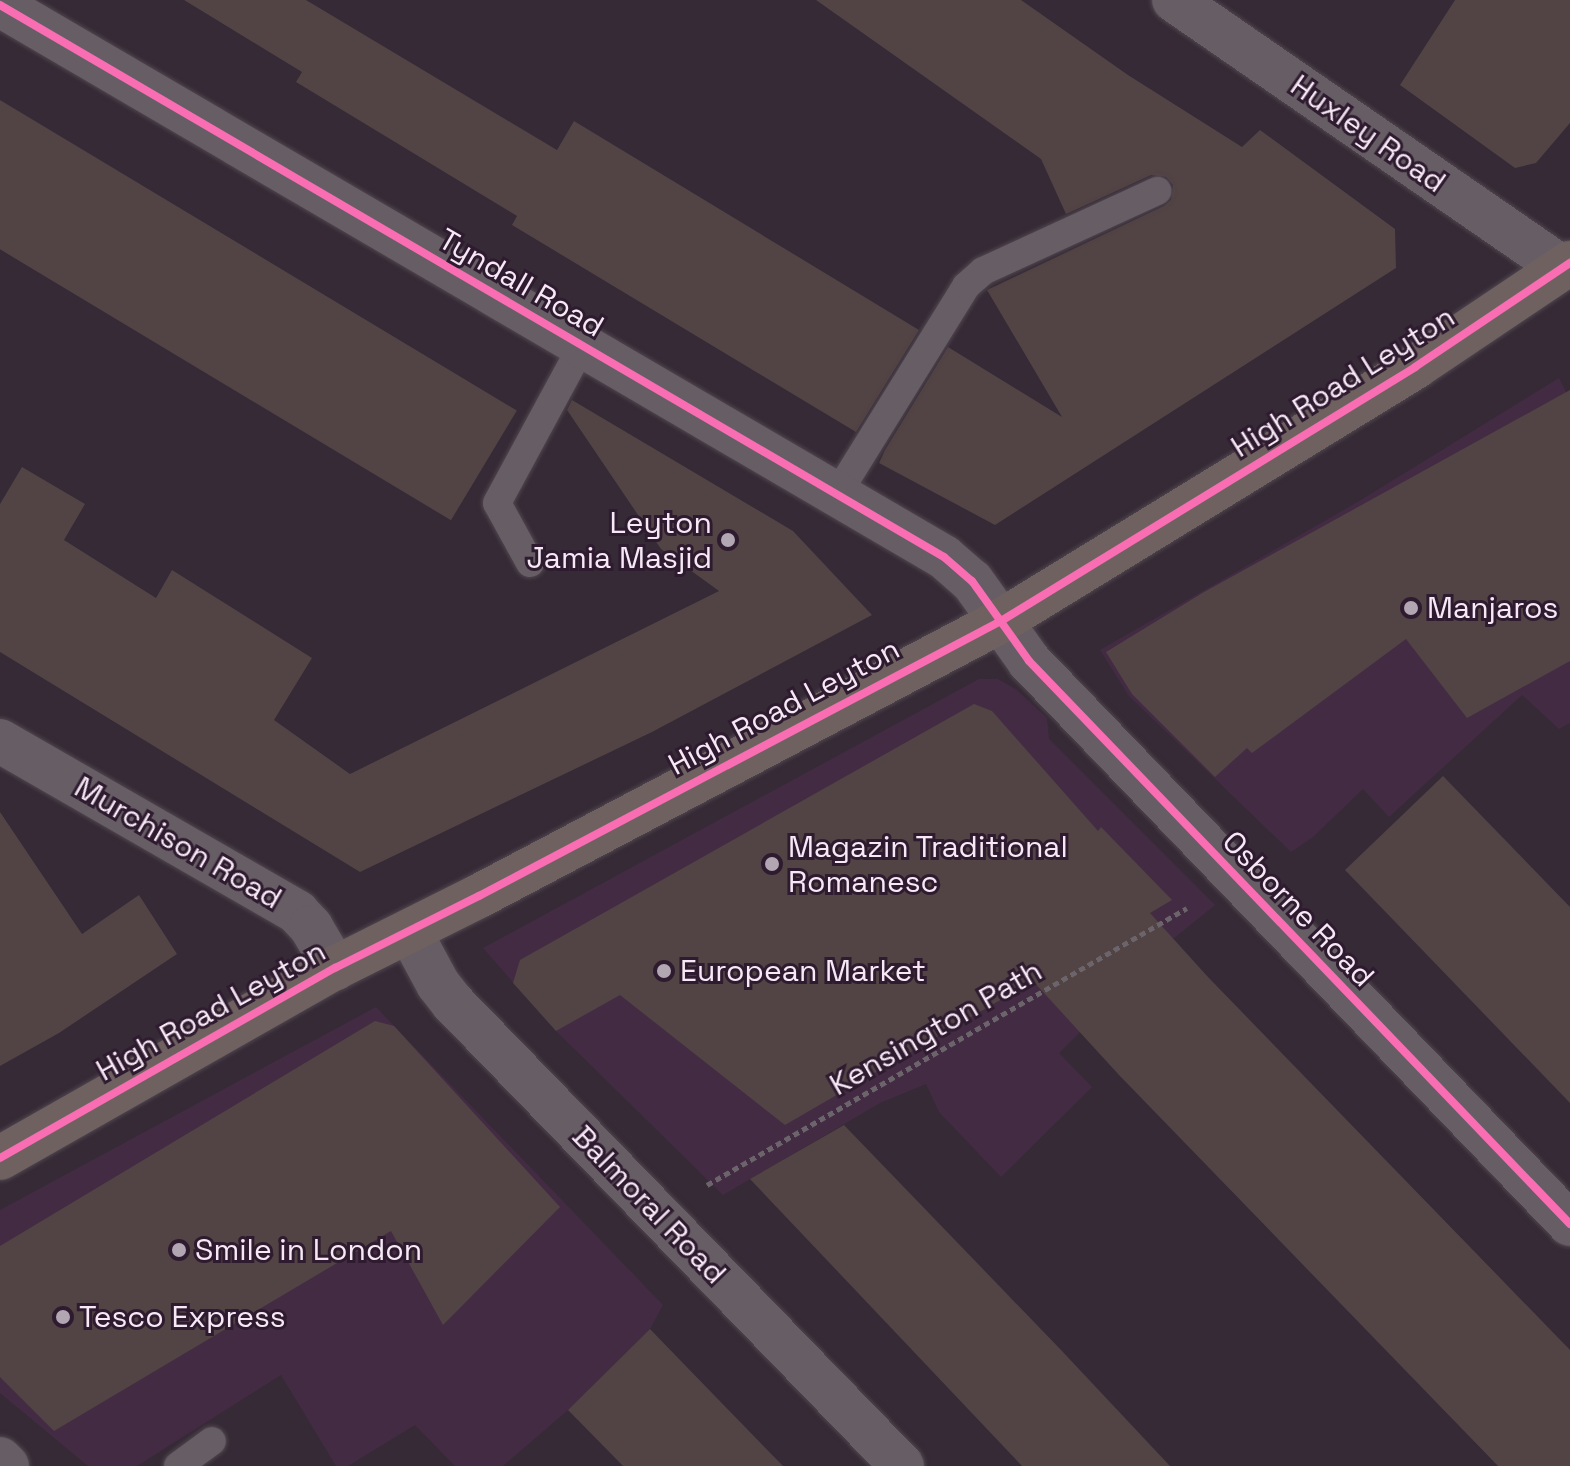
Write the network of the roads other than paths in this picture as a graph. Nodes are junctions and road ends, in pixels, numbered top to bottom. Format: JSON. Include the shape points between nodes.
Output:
{"nodes":[{"id":1,"x":1174,"y":0,"type":"edge"},
{"id":2,"x":0,"y":5,"type":"edge"},
{"id":3,"x":1157,"y":191,"type":"dead end"},
{"id":4,"x":1567,"y":266,"type":"edge"},
{"id":5,"x":582,"y":346,"type":"junction"},
{"id":6,"x":836,"y":496,"type":"junction"},
{"id":7,"x":530,"y":563,"type":"dead end"},
{"id":8,"x":1001,"y":621,"type":"junction"},
{"id":9,"x":0,"y":741,"type":"edge"},
{"id":10,"x":410,"y":932,"type":"junction"},
{"id":11,"x":335,"y":968,"type":"junction"},
{"id":12,"x":0,"y":1158,"type":"edge"},
{"id":13,"x":1570,"y":1224,"type":"edge"},
{"id":14,"x":212,"y":1441,"type":"dead end"},
{"id":15,"x":0,"y":1459,"type":"edge"},
{"id":16,"x":7,"y":1466,"type":"edge"},
{"id":17,"x":178,"y":1466,"type":"edge"},
{"id":18,"x":902,"y":1466,"type":"edge"}],
"edges":[{"from":1,"to":4,"type":"street","name":"Huxley Road"},
{"from":2,"to":5,"type":"street","name":"Tyndall Road"},
{"from":3,"to":6,"type":"lane","via":[[983,271],[966,286]]},
{"from":4,"to":8,"type":"main road","name":"High Road Leyton","via":[[1415,367]]},
{"from":5,"to":6,"type":"street","name":"Tyndall Road"},
{"from":5,"to":7,"type":"lane","via":[[497,503]]},
{"from":6,"to":8,"type":"street","name":"Tyndall Road","via":[[944,557],[972,581]]},
{"from":8,"to":10,"type":"main road","name":"High Road Leyton"},
{"from":8,"to":13,"type":"street","name":"Osborne Road","via":[[1029,661],[1235,880]]},
{"from":9,"to":11,"type":"street","name":"Murchison Road","via":[[297,912]]},
{"from":10,"to":11,"type":"main road","name":"High Road Leyton"},
{"from":10,"to":18,"type":"street","name":"Balmoral Road","via":[[453,1003]]},
{"from":11,"to":12,"type":"main road","name":"High Road Leyton"},
{"from":14,"to":17,"type":"lane"},
{"from":15,"to":16,"type":"street"}]}
